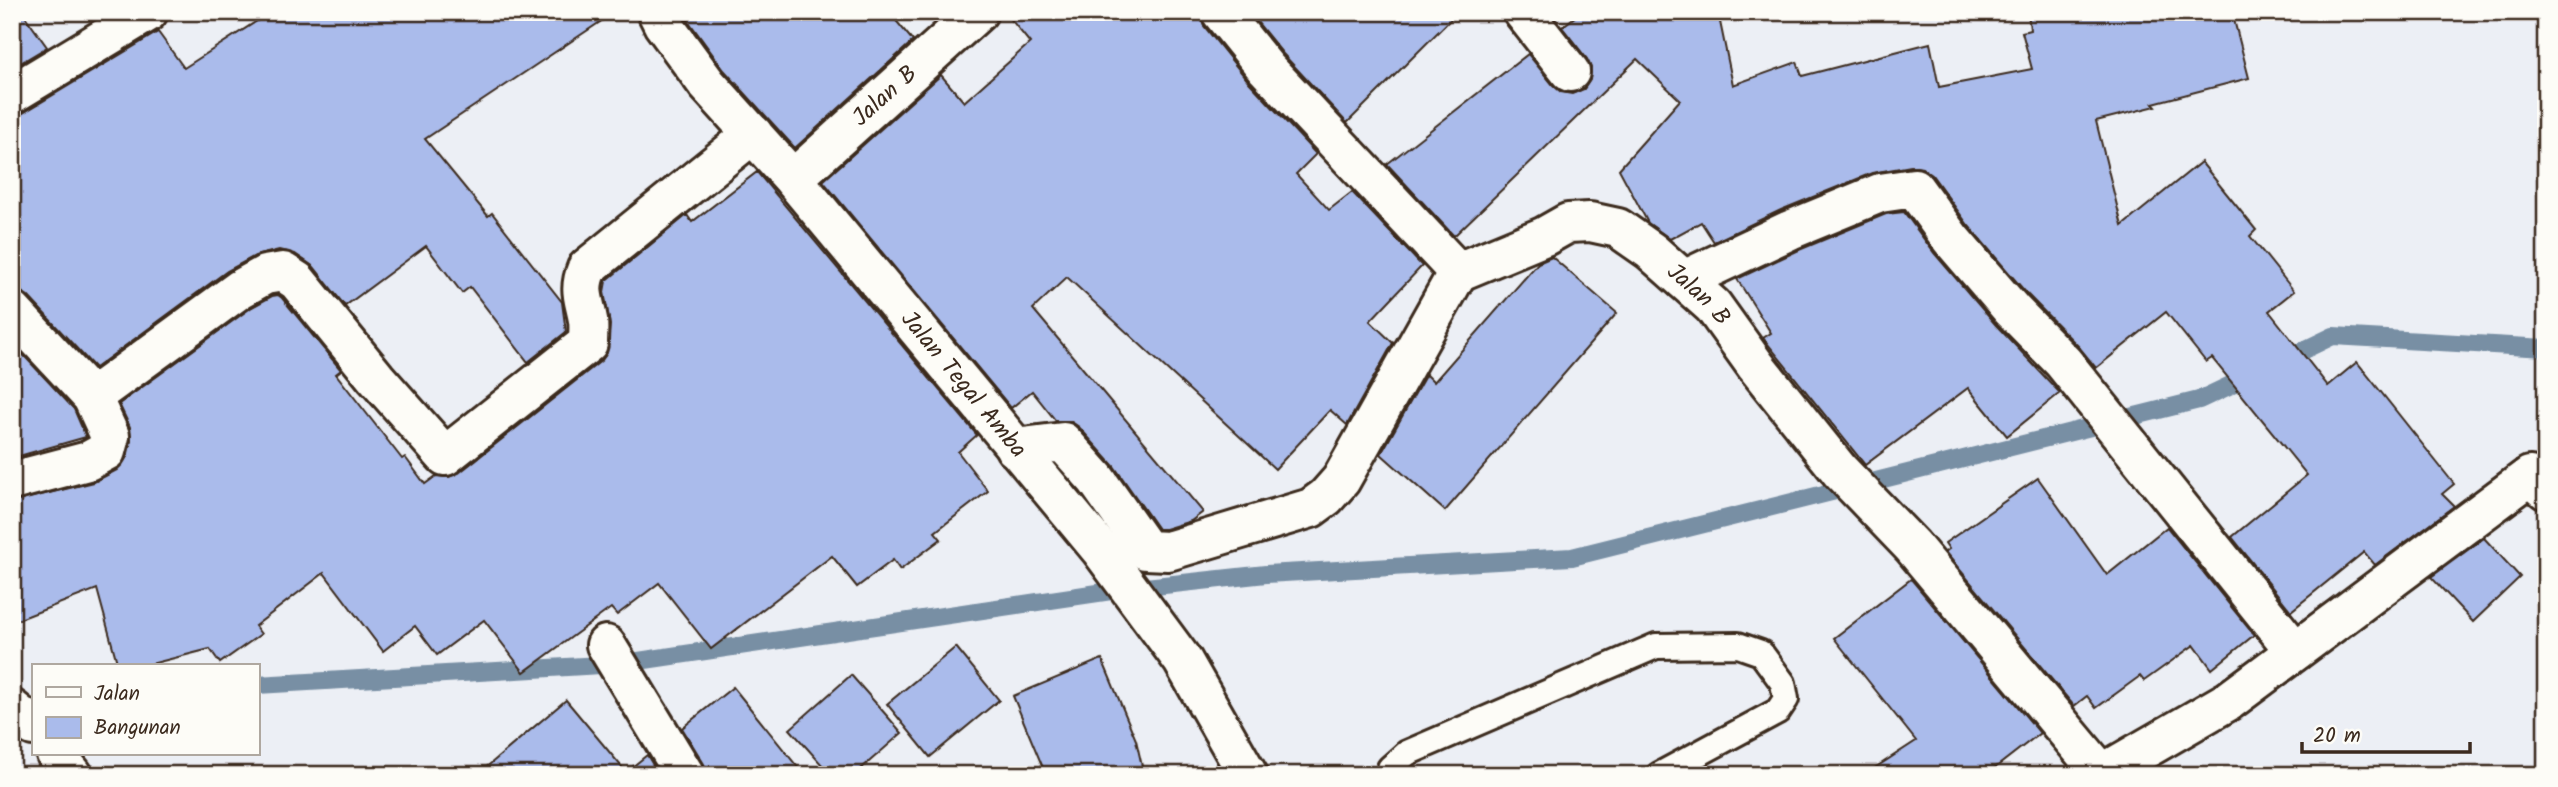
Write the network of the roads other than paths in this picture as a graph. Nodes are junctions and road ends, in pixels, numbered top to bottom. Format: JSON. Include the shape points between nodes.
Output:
{"nodes":[{"id":1,"x":148,"y":12,"type":"edge"},
{"id":2,"x":657,"y":12,"type":"edge"},
{"id":3,"x":978,"y":12,"type":"edge"},
{"id":4,"x":1523,"y":12,"type":"edge"},
{"id":5,"x":1230,"y":16,"type":"edge"},
{"id":6,"x":1570,"y":72,"type":"dead end"},
{"id":7,"x":12,"y":93,"type":"edge"},
{"id":8,"x":753,"y":134,"type":"junction"},
{"id":9,"x":793,"y":179,"type":"junction"},
{"id":10,"x":1458,"y":272,"type":"junction"},
{"id":11,"x":1684,"y":280,"type":"junction"},
{"id":12,"x":12,"y":311,"type":"edge"},
{"id":13,"x":92,"y":397,"type":"junction"},
{"id":14,"x":1016,"y":448,"type":"junction"},
{"id":15,"x":2541,"y":476,"type":"edge"},
{"id":16,"x":12,"y":481,"type":"edge"},
{"id":17,"x":606,"y":645,"type":"dead end"},
{"id":18,"x":2295,"y":651,"type":"junction"},
{"id":19,"x":58,"y":756,"type":"edge"},
{"id":20,"x":2101,"y":774,"type":"edge"},
{"id":21,"x":73,"y":775,"type":"edge"},
{"id":22,"x":685,"y":775,"type":"edge"},
{"id":23,"x":1248,"y":775,"type":"edge"},
{"id":24,"x":1389,"y":775,"type":"edge"},
{"id":25,"x":1659,"y":775,"type":"edge"}],
"edges":[{"from":1,"to":7,"type":"street"},
{"from":2,"to":8,"type":"street","name":"Jalan Tegal Amba","via":[[707,84]]},
{"from":3,"to":9,"type":"street","name":"Jalan B"},
{"from":4,"to":6,"type":"street"},
{"from":5,"to":10,"type":"street","via":[[1266,68]]},
{"from":8,"to":9,"type":"street","name":"Jalan Tegal Amba"},
{"from":8,"to":13,"type":"street","via":[[587,268],[581,297],[588,343],[445,456],[298,281],[283,272],[265,275],[240,289]]},
{"from":9,"to":14,"type":"street","name":"Jalan Tegal Amba"},
{"from":10,"to":11,"type":"street","name":"Jalan B","via":[[1568,223],[1590,222],[1618,228]]},
{"from":10,"to":14,"type":"street","via":[[1341,480],[1311,508],[1168,551],[1146,550],[1096,479],[1063,442]]},
{"from":11,"to":18,"type":"street","via":[[1880,193],[1914,188],[1951,239],[2063,362]]},
{"from":11,"to":20,"type":"street","name":"Jalan B","via":[[1713,306],[1840,471],[1912,546]]},
{"from":12,"to":13,"type":"street"},
{"from":13,"to":16,"type":"street","via":[[110,436],[106,451],[88,461]]},
{"from":14,"to":23,"type":"street","name":"Jalan Tegal Amba","via":[[1100,549],[1183,661]]},
{"from":15,"to":18,"type":"street"},
{"from":17,"to":22,"type":"street"},
{"from":18,"to":20,"type":"street","via":[[2230,700]]},
{"from":19,"to":21,"type":"street"},
{"from":24,"to":25,"type":"lane","via":[[1406,753],[1656,646],[1738,645],[1761,653],[1783,683],[1786,699],[1778,711]]}]}
